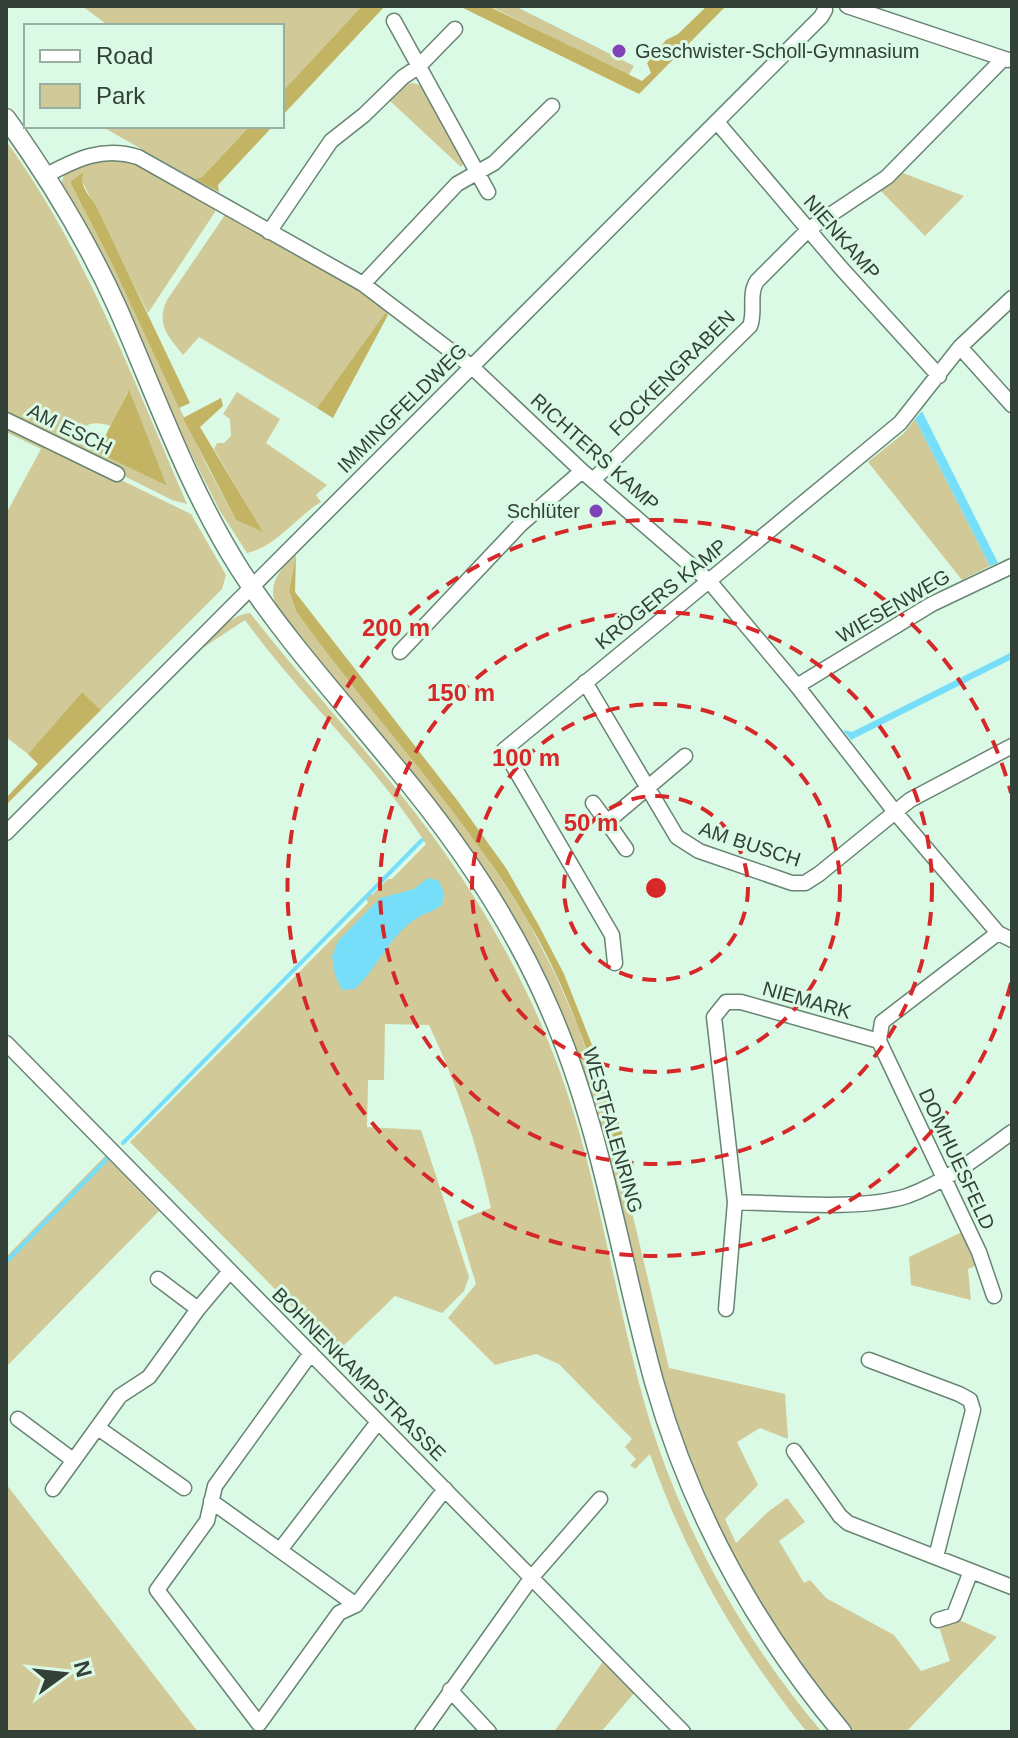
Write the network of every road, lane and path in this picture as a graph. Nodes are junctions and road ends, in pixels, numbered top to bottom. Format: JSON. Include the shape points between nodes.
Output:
{"nodes":[{"id":1,"x":847,"y":6,"type":"edge"},
{"id":2,"x":827,"y":7,"type":"edge"},
{"id":3,"x":394,"y":21,"type":"dead end"},
{"id":4,"x":455,"y":29,"type":"dead end"},
{"id":5,"x":1008,"y":60,"type":"edge"},
{"id":6,"x":418,"y":67,"type":"junction"},
{"id":7,"x":552,"y":106,"type":"dead end"},
{"id":8,"x":6,"y":118,"type":"edge"},
{"id":9,"x":717,"y":122,"type":"junction"},
{"id":10,"x":477,"y":173,"type":"junction"},
{"id":11,"x":45,"y":176,"type":"junction"},
{"id":12,"x":488,"y":192,"type":"dead end"},
{"id":13,"x":809,"y":229,"type":"junction"},
{"id":14,"x":269,"y":232,"type":"junction"},
{"id":15,"x":363,"y":284,"type":"junction"},
{"id":16,"x":1012,"y":298,"type":"edge"},
{"id":17,"x":960,"y":347,"type":"junction"},
{"id":18,"x":472,"y":367,"type":"junction"},
{"id":19,"x":939,"y":376,"type":"junction"},
{"id":20,"x":1012,"y":405,"type":"edge"},
{"id":21,"x":6,"y":420,"type":"edge"},
{"id":22,"x":117,"y":474,"type":"dead end"},
{"id":23,"x":588,"y":475,"type":"junction"},
{"id":24,"x":1012,"y":566,"type":"edge"},
{"id":25,"x":709,"y":581,"type":"junction"},
{"id":26,"x":251,"y":586,"type":"junction"},
{"id":27,"x":400,"y":652,"type":"dead end"},
{"id":28,"x":585,"y":682,"type":"junction"},
{"id":29,"x":797,"y":686,"type":"junction"},
{"id":30,"x":1012,"y":746,"type":"edge"},
{"id":31,"x":685,"y":756,"type":"dead end"},
{"id":32,"x":647,"y":787,"type":"junction"},
{"id":33,"x":593,"y":803,"type":"dead end"},
{"id":34,"x":895,"y":812,"type":"junction"},
{"id":35,"x":607,"y":822,"type":"junction"},
{"id":36,"x":6,"y":833,"type":"edge"},
{"id":37,"x":626,"y":849,"type":"dead end"},
{"id":38,"x":998,"y":933,"type":"junction"},
{"id":39,"x":1012,"y":940,"type":"edge"},
{"id":40,"x":615,"y":963,"type":"dead end"},
{"id":41,"x":879,"y":1041,"type":"junction"},
{"id":42,"x":6,"y":1043,"type":"edge"},
{"id":43,"x":1012,"y":1132,"type":"edge"},
{"id":44,"x":944,"y":1176,"type":"junction"},
{"id":45,"x":735,"y":1202,"type":"junction"},
{"id":46,"x":230,"y":1271,"type":"junction"},
{"id":47,"x":158,"y":1279,"type":"dead end"},
{"id":48,"x":994,"y":1296,"type":"dead end"},
{"id":49,"x":198,"y":1309,"type":"junction"},
{"id":50,"x":726,"y":1309,"type":"dead end"},
{"id":51,"x":311,"y":1353,"type":"junction"},
{"id":52,"x":869,"y":1360,"type":"dead end"},
{"id":53,"x":18,"y":1419,"type":"dead end"},
{"id":54,"x":378,"y":1422,"type":"junction"},
{"id":55,"x":98,"y":1428,"type":"junction"},
{"id":56,"x":794,"y":1451,"type":"dead end"},
{"id":57,"x":73,"y":1460,"type":"junction"},
{"id":58,"x":184,"y":1488,"type":"dead end"},
{"id":59,"x":53,"y":1489,"type":"dead end"},
{"id":60,"x":445,"y":1489,"type":"junction"},
{"id":61,"x":600,"y":1499,"type":"dead end"},
{"id":62,"x":211,"y":1501,"type":"junction"},
{"id":63,"x":280,"y":1550,"type":"junction"},
{"id":64,"x":936,"y":1557,"type":"junction"},
{"id":65,"x":971,"y":1571,"type":"junction"},
{"id":66,"x":532,"y":1577,"type":"junction"},
{"id":67,"x":1012,"y":1587,"type":"edge"},
{"id":68,"x":356,"y":1605,"type":"junction"},
{"id":69,"x":938,"y":1620,"type":"dead end"},
{"id":70,"x":450,"y":1690,"type":"junction"},
{"id":71,"x":678,"y":1730,"type":"edge"},
{"id":72,"x":422,"y":1732,"type":"edge"},
{"id":73,"x":489,"y":1732,"type":"edge"},
{"id":74,"x":842,"y":1732,"type":"edge"}],
"edges":[{"from":1,"to":5,"type":"street"},
{"from":2,"to":9,"type":"street","name":"IMMINGFELDWEG"},
{"from":3,"to":6,"type":"street"},
{"from":4,"to":6,"type":"street"},
{"from":5,"to":13,"type":"street","name":"FOCKENGRABEN","via":[[887,177]]},
{"from":6,"to":10,"type":"street"},
{"from":6,"to":14,"type":"street","via":[[331,141]]},
{"from":7,"to":10,"type":"street"},
{"from":8,"to":11,"type":"street","name":"WESTFALENRING"},
{"from":9,"to":13,"type":"street","name":"NIENKAMP"},
{"from":9,"to":18,"type":"street","name":"IMMINGFELDWEG"},
{"from":10,"to":12,"type":"street"},
{"from":10,"to":15,"type":"street","via":[[457,184]]},
{"from":11,"to":14,"type":"street","name":"RICHTERS KAMP","via":[[94,154],[129,154]]},
{"from":11,"to":26,"type":"street","name":"WESTFALENRING","via":[[97,265],[186,471]]},
{"from":13,"to":19,"type":"street","name":"NIENKAMP"},
{"from":13,"to":23,"type":"street","name":"FOCKENGRABEN","via":[[753,288],[750,326]]},
{"from":14,"to":15,"type":"street","name":"RICHTERS KAMP"},
{"from":15,"to":18,"type":"street","name":"RICHTERS KAMP"},
{"from":16,"to":17,"type":"street","name":"KRÖGERS KAMP"},
{"from":17,"to":19,"type":"street","name":"KRÖGERS KAMP"},
{"from":17,"to":20,"type":"street"},
{"from":18,"to":23,"type":"street","name":"RICHTERS KAMP"},
{"from":18,"to":26,"type":"street","name":"IMMINGFELDWEG"},
{"from":19,"to":25,"type":"street","name":"KRÖGERS KAMP","via":[[900,423]]},
{"from":21,"to":22,"type":"street","name":"AM ESCH"},
{"from":23,"to":25,"type":"street","name":"RICHTERS KAMP"},
{"from":23,"to":27,"type":"street","name":"FOCKENGRABEN","via":[[521,524]]},
{"from":24,"to":29,"type":"street","name":"WIESENWEG","via":[[932,604]]},
{"from":25,"to":28,"type":"street","name":"KRÖGERS KAMP"},
{"from":25,"to":29,"type":"street","name":"RICHTERS KAMP"},
{"from":26,"to":36,"type":"street","name":"IMMINGFELDWEG"},
{"from":26,"to":74,"type":"street","name":"WESTFALENRING","via":[[454,842],[535,976],[586,1106],[652,1374],[688,1482],[754,1613]]},
{"from":28,"to":32,"type":"street","name":"AM BUSCH"},
{"from":28,"to":40,"type":"street","name":"KRÖGERS KAMP","via":[[504,750],[612,935]]},
{"from":29,"to":34,"type":"street","name":"RICHTERS KAMP"},
{"from":30,"to":34,"type":"street","name":"AM BUSCH"},
{"from":31,"to":32,"type":"street"},
{"from":32,"to":34,"type":"street","name":"AM BUSCH","via":[[677,837],[690,848],[792,883],[805,883],[819,874]]},
{"from":32,"to":35,"type":"street"},
{"from":33,"to":35,"type":"street"},
{"from":34,"to":38,"type":"street","name":"RICHTERS KAMP"},
{"from":35,"to":37,"type":"street"},
{"from":38,"to":39,"type":"street","name":"RICHTERS KAMP"},
{"from":38,"to":41,"type":"street","via":[[882,1022]]},
{"from":41,"to":44,"type":"street","name":"DOMHUESFELD"},
{"from":41,"to":45,"type":"street","name":"NIEMARK","via":[[726,1002],[714,1017]]},
{"from":42,"to":46,"type":"street","name":"BOHNENKAMPSTRASSE"},
{"from":43,"to":44,"type":"street"},
{"from":44,"to":45,"type":"street","via":[[906,1196],[879,1201]]},
{"from":44,"to":48,"type":"street","name":"DOMHUESFELD"},
{"from":45,"to":50,"type":"street","name":"NIEMARK"},
{"from":46,"to":49,"type":"street"},
{"from":46,"to":51,"type":"street","name":"BOHNENKAMPSTRASSE"},
{"from":47,"to":49,"type":"street"},
{"from":49,"to":55,"type":"street","via":[[149,1377],[120,1396]]},
{"from":51,"to":54,"type":"street","name":"BOHNENKAMPSTRASSE"},
{"from":51,"to":62,"type":"street","via":[[215,1486]]},
{"from":52,"to":64,"type":"street","via":[[970,1400],[973,1410]]},
{"from":53,"to":57,"type":"street"},
{"from":54,"to":60,"type":"street","name":"BOHNENKAMPSTRASSE"},
{"from":54,"to":63,"type":"street"},
{"from":55,"to":57,"type":"street"},
{"from":55,"to":58,"type":"street"},
{"from":56,"to":64,"type":"street","via":[[848,1523]]},
{"from":57,"to":59,"type":"street"},
{"from":60,"to":66,"type":"street","name":"BOHNENKAMPSTRASSE"},
{"from":60,"to":68,"type":"street"},
{"from":61,"to":66,"type":"street"},
{"from":62,"to":63,"type":"street"},
{"from":62,"to":68,"type":"street","via":[[207,1521],[157,1590],[259,1724],[339,1613]]},
{"from":63,"to":68,"type":"street"},
{"from":64,"to":65,"type":"street"},
{"from":65,"to":67,"type":"street"},
{"from":65,"to":69,"type":"street","via":[[954,1615]]},
{"from":66,"to":70,"type":"street"},
{"from":66,"to":71,"type":"street","name":"BOHNENKAMPSTRASSE"},
{"from":70,"to":72,"type":"street"},
{"from":70,"to":73,"type":"street"}]}
